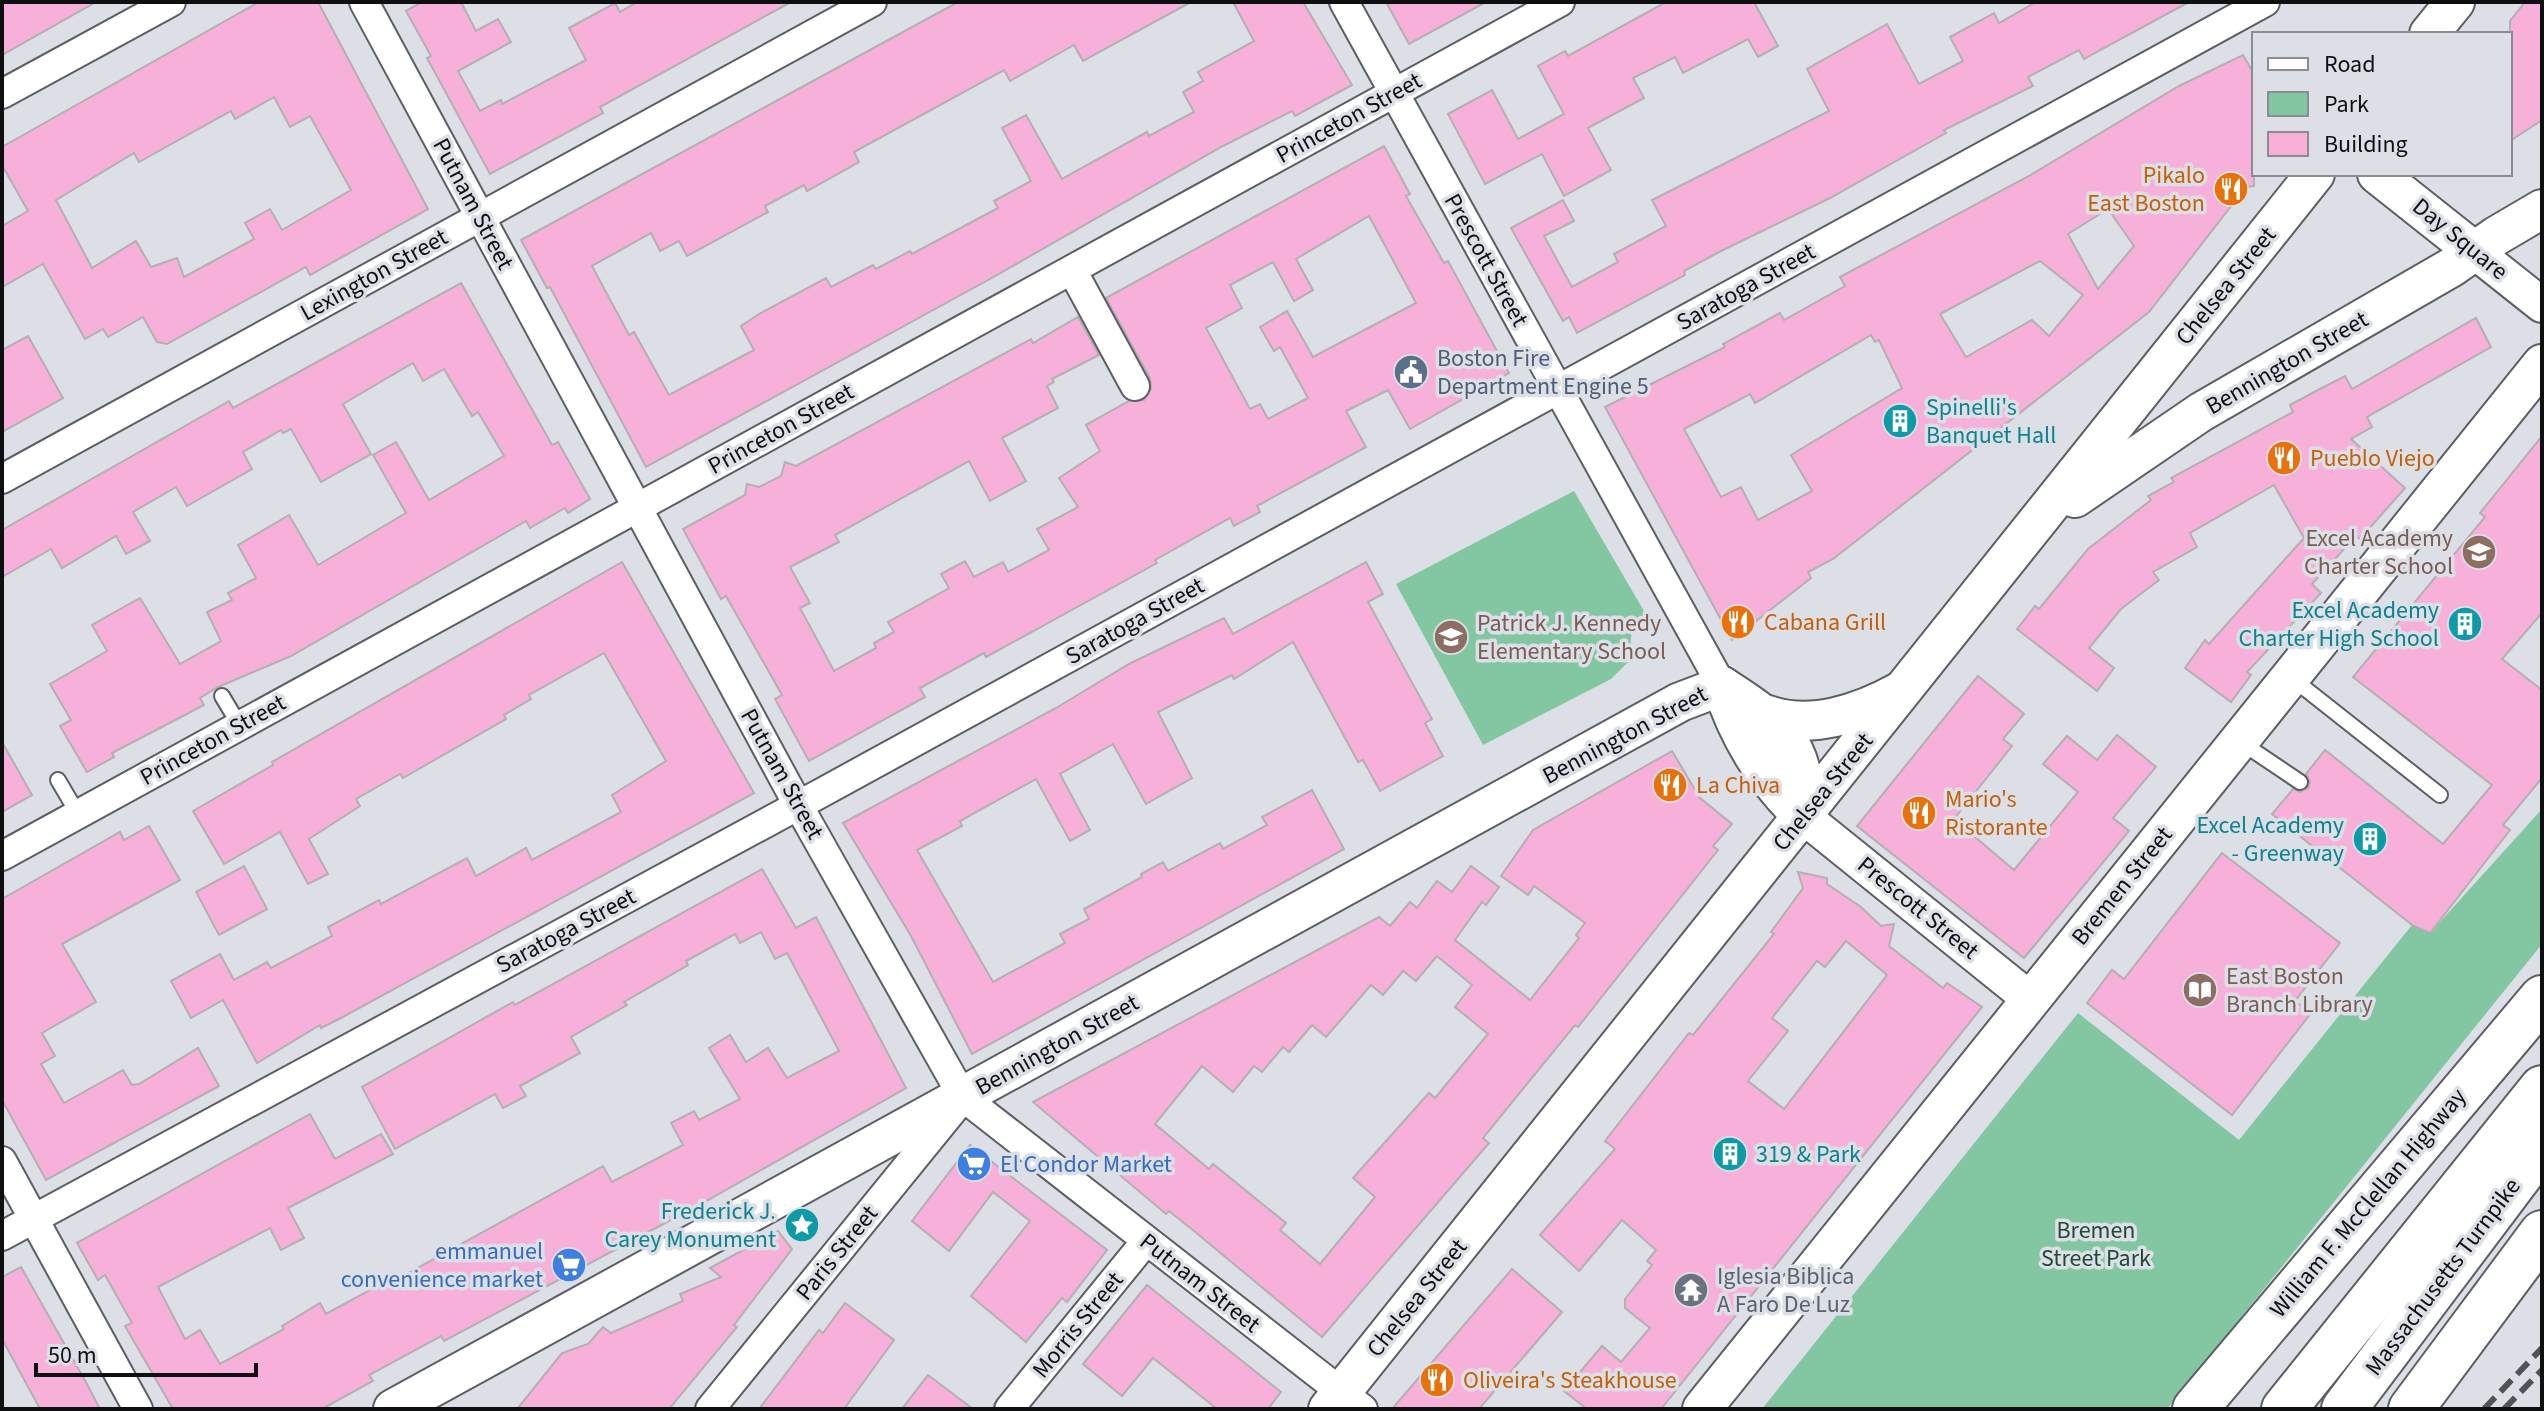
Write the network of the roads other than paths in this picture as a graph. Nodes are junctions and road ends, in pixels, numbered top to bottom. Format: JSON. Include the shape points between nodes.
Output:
{"nodes":[{"id":1,"x":171,"y":2,"type":"edge"},
{"id":2,"x":364,"y":2,"type":"edge"},
{"id":3,"x":872,"y":2,"type":"edge"},
{"id":4,"x":1344,"y":2,"type":"edge"},
{"id":5,"x":1560,"y":2,"type":"edge"},
{"id":6,"x":2265,"y":2,"type":"edge"},
{"id":7,"x":2455,"y":2,"type":"edge"},
{"id":8,"x":2431,"y":32,"type":"edge"},
{"id":9,"x":1394,"y":93,"type":"junction"},
{"id":10,"x":2,"y":94,"type":"edge"},
{"id":11,"x":2313,"y":176,"type":"edge"},
{"id":12,"x":2380,"y":176,"type":"edge"},
{"id":13,"x":2542,"y":209,"type":"edge"},
{"id":14,"x":480,"y":216,"type":"junction"},
{"id":15,"x":2474,"y":251,"type":"junction"},
{"id":16,"x":1072,"y":270,"type":"junction"},
{"id":17,"x":2542,"y":305,"type":"edge"},
{"id":18,"x":2542,"y":364,"type":"edge"},
{"id":19,"x":1135,"y":386,"type":"dead end"},
{"id":20,"x":1557,"y":391,"type":"junction"},
{"id":21,"x":2,"y":479,"type":"edge"},
{"id":22,"x":637,"y":507,"type":"junction"},
{"id":23,"x":2036,"y":525,"type":"junction"},
{"id":24,"x":2290,"y":677,"type":"junction"},
{"id":25,"x":1722,"y":686,"type":"junction"},
{"id":26,"x":1905,"y":689,"type":"junction"},
{"id":27,"x":222,"y":696,"type":"dead end"},
{"id":28,"x":1768,"y":715,"type":"junction"},
{"id":29,"x":240,"y":726,"type":"junction"},
{"id":30,"x":2239,"y":741,"type":"junction"},
{"id":31,"x":58,"y":780,"type":"dead end"},
{"id":32,"x":2300,"y":782,"type":"dead end"},
{"id":33,"x":2440,"y":795,"type":"dead end"},
{"id":34,"x":798,"y":805,"type":"junction"},
{"id":35,"x":78,"y":814,"type":"junction"},
{"id":36,"x":1804,"y":817,"type":"junction"},
{"id":37,"x":2,"y":856,"type":"edge"},
{"id":38,"x":2542,"y":998,"type":"edge"},
{"id":39,"x":2031,"y":1000,"type":"junction"},
{"id":40,"x":2542,"y":1088,"type":"edge"},
{"id":41,"x":963,"y":1097,"type":"junction"},
{"id":42,"x":2542,"y":1146,"type":"edge"},
{"id":43,"x":2,"y":1161,"type":"edge"},
{"id":44,"x":34,"y":1218,"type":"junction"},
{"id":45,"x":2542,"y":1233,"type":"edge"},
{"id":46,"x":2,"y":1236,"type":"edge"},
{"id":47,"x":1146,"y":1241,"type":"junction"},
{"id":48,"x":1344,"y":1403,"type":"edge"},
{"id":49,"x":138,"y":1409,"type":"edge"},
{"id":50,"x":393,"y":1409,"type":"edge"},
{"id":51,"x":710,"y":1409,"type":"edge"},
{"id":52,"x":1009,"y":1409,"type":"edge"},
{"id":53,"x":1702,"y":1409,"type":"edge"},
{"id":54,"x":2195,"y":1409,"type":"edge"},
{"id":55,"x":2284,"y":1409,"type":"edge"},
{"id":56,"x":2344,"y":1409,"type":"edge"},
{"id":57,"x":2411,"y":1409,"type":"edge"}],
"edges":[{"from":1,"to":10,"type":"street"},
{"from":2,"to":14,"type":"street","name":"Putnam Street"},
{"from":3,"to":14,"type":"street","name":"Lexington Street"},
{"from":4,"to":9,"type":"street","name":"Prescott Street"},
{"from":5,"to":9,"type":"street","name":"Princeton Street"},
{"from":6,"to":20,"type":"street","name":"Saratoga Street"},
{"from":7,"to":8,"type":"main road"},
{"from":9,"to":16,"type":"street","name":"Princeton Street"},
{"from":9,"to":20,"type":"street","name":"Prescott Street"},
{"from":11,"to":23,"type":"main road","name":"Chelsea Street"},
{"from":12,"to":15,"type":"main road","name":"Day Square"},
{"from":13,"to":15,"type":"main road","name":"Bennington Street"},
{"from":14,"to":21,"type":"street","name":"Lexington Street"},
{"from":14,"to":22,"type":"street","name":"Putnam Street"},
{"from":15,"to":17,"type":"street","name":"Day Square"},
{"from":15,"to":23,"type":"main road","name":"Bennington Street","via":[[2193,416]]},
{"from":16,"to":19,"type":"street"},
{"from":16,"to":22,"type":"street","name":"Princeton Street"},
{"from":18,"to":24,"type":"main road","name":"Bremen Street"},
{"from":20,"to":25,"type":"street","name":"Prescott Street"},
{"from":20,"to":34,"type":"street","name":"Saratoga Street"},
{"from":22,"to":29,"type":"street","name":"Princeton Street","via":[[328,671]]},
{"from":22,"to":34,"type":"street","name":"Putnam Street"},
{"from":23,"to":26,"type":"main road","name":"Chelsea Street"},
{"from":24,"to":30,"type":"main road","name":"Bremen Street"},
{"from":24,"to":33,"type":"lane"},
{"from":25,"to":28,"type":"main road","name":"Prescott Street"},
{"from":25,"to":36,"type":"main road","name":"Prescott Street","via":[[1767,774]]},
{"from":25,"to":41,"type":"main road","name":"Bennington Street","via":[[1680,702]]},
{"from":26,"to":28,"type":"main road","via":[[1839,716],[1810,721]]},
{"from":26,"to":36,"type":"main road","name":"Chelsea Street"},
{"from":27,"to":29,"type":"lane"},
{"from":28,"to":36,"type":"main road","name":"Prescott Street","via":[[1801,770]]},
{"from":29,"to":35,"type":"street","name":"Princeton Street"},
{"from":30,"to":32,"type":"lane"},
{"from":30,"to":39,"type":"main road","name":"Bremen Street"},
{"from":31,"to":35,"type":"lane"},
{"from":34,"to":41,"type":"street","name":"Putnam Street"},
{"from":34,"to":44,"type":"street","name":"Saratoga Street"},
{"from":35,"to":37,"type":"street","name":"Princeton Street"},
{"from":36,"to":39,"type":"street","name":"Prescott Street"},
{"from":36,"to":48,"type":"main road","name":"Chelsea Street"},
{"from":38,"to":54,"type":"highway","name":"William F. McClellan Highway"},
{"from":39,"to":53,"type":"main road","name":"Bremen Street"},
{"from":40,"to":55,"type":"highway"},
{"from":41,"to":47,"type":"street","name":"Putnam Street"},
{"from":41,"to":50,"type":"main road","name":"Bennington Street"},
{"from":41,"to":51,"type":"street","name":"Paris Street"},
{"from":42,"to":56,"type":"highway","name":"Massachusetts Turnpike"},
{"from":43,"to":44,"type":"street"},
{"from":44,"to":46,"type":"street","name":"Saratoga Street"},
{"from":44,"to":49,"type":"street"},
{"from":45,"to":57,"type":"highway"},
{"from":47,"to":48,"type":"street","name":"Putnam Street"},
{"from":47,"to":52,"type":"street","name":"Morris Street"}]}
